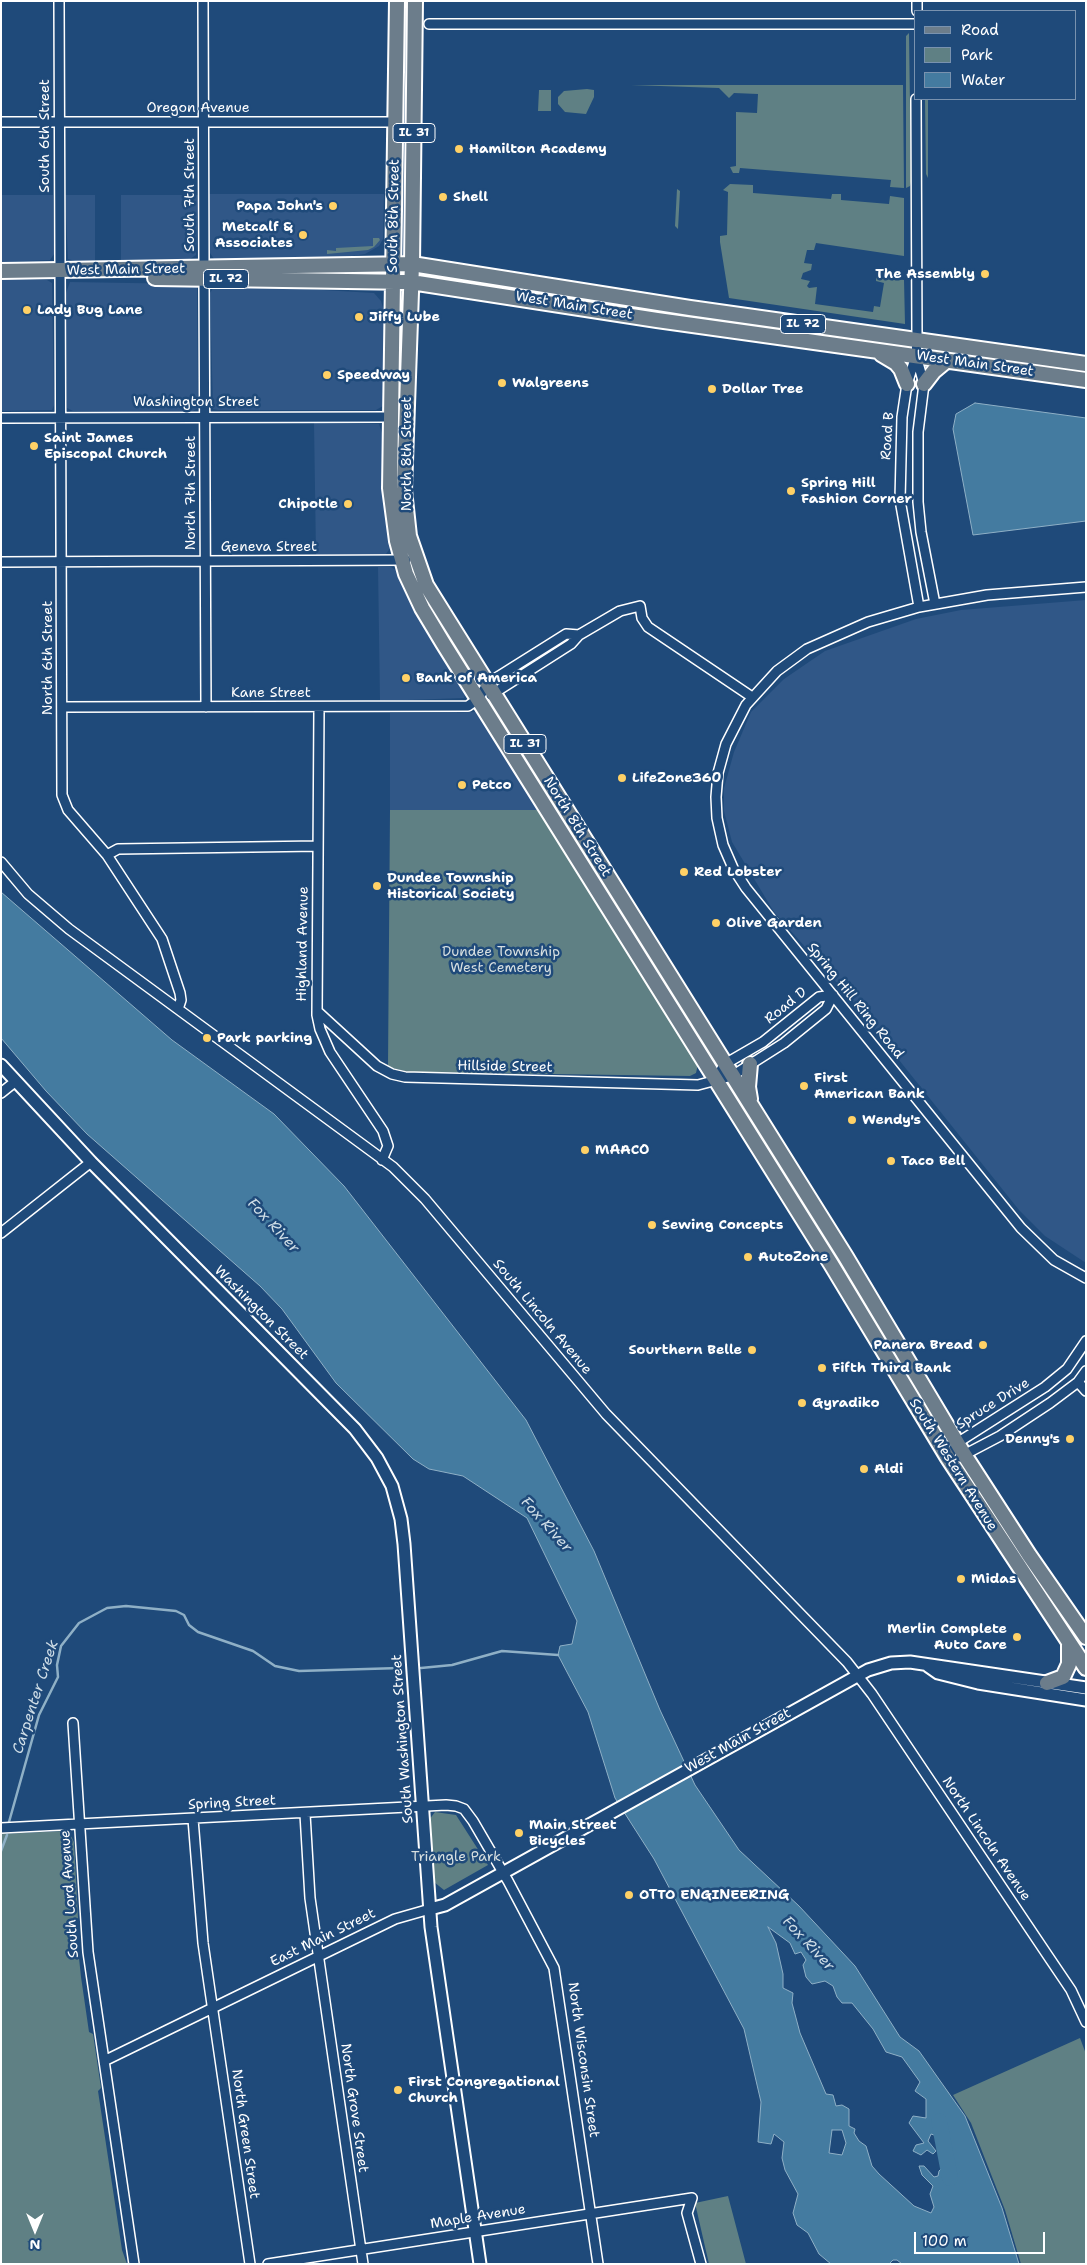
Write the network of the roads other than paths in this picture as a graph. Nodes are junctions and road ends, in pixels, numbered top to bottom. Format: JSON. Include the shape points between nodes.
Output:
{"nodes":[{"id":1,"x":58,"y":1,"type":"edge"},
{"id":2,"x":203,"y":1,"type":"edge"},
{"id":3,"x":397,"y":1,"type":"edge"},
{"id":4,"x":415,"y":1,"type":"edge"},
{"id":5,"x":429,"y":24,"type":"dead end"},
{"id":6,"x":914,"y":24,"type":"edge"},
{"id":7,"x":916,"y":100,"type":"edge"},
{"id":8,"x":1,"y":122,"type":"edge"},
{"id":9,"x":60,"y":122,"type":"junction"},
{"id":10,"x":203,"y":122,"type":"junction"},
{"id":11,"x":395,"y":122,"type":"junction"},
{"id":12,"x":392,"y":264,"type":"junction"},
{"id":13,"x":412,"y":264,"type":"junction"},
{"id":14,"x":1,"y":271,"type":"edge"},
{"id":15,"x":59,"y":271,"type":"junction"},
{"id":16,"x":204,"y":274,"type":"junction"},
{"id":17,"x":392,"y":281,"type":"junction"},
{"id":18,"x":411,"y":282,"type":"junction"},
{"id":19,"x":917,"y":340,"type":"junction"},
{"id":20,"x":874,"y":350,"type":"junction"},
{"id":21,"x":916,"y":356,"type":"junction"},
{"id":22,"x":946,"y":361,"type":"junction"},
{"id":23,"x":1086,"y":364,"type":"edge"},
{"id":24,"x":1086,"y":380,"type":"edge"},
{"id":25,"x":907,"y":384,"type":"junction"},
{"id":26,"x":924,"y":384,"type":"junction"},
{"id":27,"x":390,"y":416,"type":"junction"},
{"id":28,"x":61,"y":417,"type":"junction"},
{"id":29,"x":204,"y":417,"type":"junction"},
{"id":30,"x":1,"y":418,"type":"edge"},
{"id":31,"x":401,"y":560,"type":"junction"},
{"id":32,"x":416,"y":560,"type":"junction"},
{"id":33,"x":1,"y":562,"type":"edge"},
{"id":34,"x":61,"y":562,"type":"junction"},
{"id":35,"x":206,"y":562,"type":"junction"},
{"id":36,"x":1086,"y":587,"type":"edge"},
{"id":37,"x":935,"y":604,"type":"junction"},
{"id":38,"x":919,"y":607,"type":"junction"},
{"id":39,"x":579,"y":634,"type":"junction"},
{"id":40,"x":491,"y":688,"type":"junction"},
{"id":41,"x":752,"y":697,"type":"junction"},
{"id":42,"x":478,"y":699,"type":"junction"},
{"id":43,"x":62,"y":707,"type":"junction"},
{"id":44,"x":206,"y":707,"type":"junction"},
{"id":45,"x":319,"y":707,"type":"junction"},
{"id":46,"x":580,"y":833,"type":"junction"},
{"id":47,"x":567,"y":841,"type":"junction"},
{"id":48,"x":318,"y":846,"type":"junction"},
{"id":49,"x":107,"y":855,"type":"junction"},
{"id":50,"x":1,"y":862,"type":"edge"},
{"id":51,"x":832,"y":995,"type":"junction"},
{"id":52,"x":178,"y":1009,"type":"junction"},
{"id":53,"x":317,"y":1011,"type":"junction"},
{"id":54,"x":750,"y":1064,"type":"junction"},
{"id":55,"x":1,"y":1065,"type":"edge"},
{"id":56,"x":729,"y":1070,"type":"junction"},
{"id":57,"x":9,"y":1078,"type":"edge"},
{"id":58,"x":715,"y":1079,"type":"junction"},
{"id":59,"x":1,"y":1093,"type":"edge"},
{"id":60,"x":751,"y":1105,"type":"junction"},
{"id":61,"x":382,"y":1160,"type":"junction"},
{"id":62,"x":91,"y":1162,"type":"junction"},
{"id":63,"x":1,"y":1233,"type":"edge"},
{"id":64,"x":1086,"y":1278,"type":"edge"},
{"id":65,"x":1086,"y":1341,"type":"edge"},
{"id":66,"x":1086,"y":1371,"type":"edge"},
{"id":67,"x":1078,"y":1382,"type":"junction"},
{"id":68,"x":1086,"y":1391,"type":"edge"},
{"id":69,"x":957,"y":1442,"type":"junction"},
{"id":70,"x":965,"y":1456,"type":"junction"},
{"id":71,"x":948,"y":1458,"type":"junction"},
{"id":72,"x":406,"y":1567,"type":"joint"},
{"id":73,"x":1086,"y":1637,"type":"edge"},
{"id":74,"x":1069,"y":1645,"type":"junction"},
{"id":75,"x":928,"y":1666,"type":"junction"},
{"id":76,"x":1086,"y":1668,"type":"edge"},
{"id":77,"x":857,"y":1675,"type":"junction"},
{"id":78,"x":1047,"y":1683,"type":"junction"},
{"id":79,"x":1086,"y":1688,"type":"edge"},
{"id":80,"x":1086,"y":1700,"type":"edge"},
{"id":81,"x":73,"y":1723,"type":"dead end"},
{"id":82,"x":422,"y":1806,"type":"junction"},
{"id":83,"x":464,"y":1809,"type":"joint"},
{"id":84,"x":305,"y":1814,"type":"junction"},
{"id":85,"x":193,"y":1819,"type":"junction"},
{"id":86,"x":79,"y":1825,"type":"junction"},
{"id":87,"x":1,"y":1828,"type":"edge"},
{"id":88,"x":555,"y":1844,"type":"joint"},
{"id":89,"x":503,"y":1873,"type":"junction"},
{"id":90,"x":430,"y":1909,"type":"junction"},
{"id":91,"x":318,"y":1957,"type":"junction"},
{"id":92,"x":213,"y":2009,"type":"junction"},
{"id":93,"x":1086,"y":2022,"type":"edge"},
{"id":94,"x":104,"y":2061,"type":"junction"},
{"id":95,"x":591,"y":2213,"type":"junction"},
{"id":96,"x":476,"y":2232,"type":"junction"},
{"id":97,"x":361,"y":2249,"type":"junction"},
{"id":98,"x":134,"y":2264,"type":"edge"},
{"id":99,"x":250,"y":2264,"type":"edge"},
{"id":100,"x":268,"y":2264,"type":"edge"},
{"id":101,"x":363,"y":2264,"type":"edge"},
{"id":102,"x":480,"y":2264,"type":"edge"},
{"id":103,"x":598,"y":2264,"type":"edge"},
{"id":104,"x":701,"y":2264,"type":"edge"}],
"edges":[{"from":1,"to":9,"type":"street","name":"South 6th Street"},
{"from":2,"to":10,"type":"street","name":"South 7th Street"},
{"from":3,"to":11,"type":"main road","name":"South 8th Street"},
{"from":4,"to":13,"type":"main road","name":"South 8th Street","number":"IL 31"},
{"from":5,"to":6,"type":"street"},
{"from":7,"to":19,"type":"street","name":"Road B"},
{"from":8,"to":9,"type":"street","name":"Oregon Avenue"},
{"from":9,"to":10,"type":"street","name":"Oregon Avenue"},
{"from":9,"to":15,"type":"street","name":"South 6th Street"},
{"from":10,"to":11,"type":"street","name":"Oregon Avenue"},
{"from":10,"to":16,"type":"street","name":"South 7th Street"},
{"from":11,"to":12,"type":"main road","name":"South 8th Street"},
{"from":12,"to":13,"type":"main road","name":"West Main Street","number":"IL 72"},
{"from":12,"to":16,"type":"main road","name":"West Main Street","number":"IL 72"},
{"from":12,"to":17,"type":"main road","name":"South 8th Street"},
{"from":13,"to":18,"type":"main road","name":"North 8th Street","number":"IL 31"},
{"from":13,"to":19,"type":"main road","name":"West Main Street","number":"IL 72"},
{"from":14,"to":15,"type":"main road","name":"West Main Street","number":"IL 72"},
{"from":15,"to":16,"type":"main road","name":"West Main Street","number":"IL 72"},
{"from":15,"to":28,"type":"street","name":"North 6th Street"},
{"from":16,"to":17,"type":"main road","name":"West Main Street","number":"IL 72"},
{"from":16,"to":29,"type":"street","name":"North 7th Street"},
{"from":17,"to":18,"type":"main road","name":"West Main Street","number":"IL 72"},
{"from":17,"to":27,"type":"main road","name":"North 8th Street"},
{"from":18,"to":20,"type":"main road","name":"West Main Street","number":"IL 72"},
{"from":18,"to":32,"type":"main road","name":"North 8th Street","number":"IL 31","via":[[404,490],[407,524]]},
{"from":19,"to":21,"type":"street","name":"Road B"},
{"from":19,"to":23,"type":"main road","name":"West Main Street","number":"IL 72"},
{"from":20,"to":21,"type":"main road","name":"West Main Street","number":"IL 72"},
{"from":20,"to":25,"type":"main road","via":[[896,363]]},
{"from":21,"to":22,"type":"main road","name":"West Main Street","number":"IL 72"},
{"from":21,"to":25,"type":"street","name":"Road B"},
{"from":21,"to":26,"type":"street","name":"Road B"},
{"from":22,"to":24,"type":"main road","name":"West Main Street","number":"IL 72"},
{"from":22,"to":26,"type":"main road"},
{"from":25,"to":38,"type":"street","name":"Road B","via":[[900,444],[900,500]]},
{"from":26,"to":37,"type":"street","name":"Road B","via":[[918,432],[918,502]]},
{"from":27,"to":29,"type":"street","name":"Washington Street"},
{"from":27,"to":31,"type":"main road","name":"North 8th Street","via":[[390,488]]},
{"from":28,"to":29,"type":"street","name":"Washington Street"},
{"from":28,"to":30,"type":"street","name":"Washington Street"},
{"from":28,"to":34,"type":"street","name":"North 6th Street"},
{"from":29,"to":35,"type":"street","name":"North 7th Street"},
{"from":31,"to":32,"type":"street","name":"Geneva Street"},
{"from":31,"to":35,"type":"street","name":"Geneva Street"},
{"from":31,"to":42,"type":"main road","name":"North 8th Street","via":[[422,608]]},
{"from":32,"to":40,"type":"main road","name":"North 8th Street","number":"IL 31","via":[[436,603]]},
{"from":33,"to":34,"type":"street","name":"Geneva Street"},
{"from":34,"to":35,"type":"street","name":"Geneva Street"},
{"from":34,"to":43,"type":"street","name":"North 6th Street"},
{"from":35,"to":44,"type":"street","name":"North 7th Street"},
{"from":36,"to":37,"type":"street","name":"Spring Hill Ring Road","via":[[987,595]]},
{"from":37,"to":38,"type":"street","name":"Spring Hill Ring Road"},
{"from":38,"to":41,"type":"street","name":"Spring Hill Ring Road","via":[[868,622],[819,643],[777,670]]},
{"from":39,"to":40,"type":"street","via":[[571,644]]},
{"from":39,"to":40,"type":"street","via":[[566,634]]},
{"from":39,"to":41,"type":"street","via":[[620,611],[640,606],[648,627]]},
{"from":40,"to":42,"type":"street","name":"Kane Street"},
{"from":40,"to":46,"type":"main road","name":"North 8th Street","number":"IL 31"},
{"from":41,"to":51,"type":"street","name":"Spring Hill Ring Road","via":[[731,733],[720,765],[716,797],[719,832],[738,876]]},
{"from":42,"to":45,"type":"street","name":"Kane Street","via":[[470,705],[459,706]]},
{"from":42,"to":47,"type":"main road","name":"North 8th Street"},
{"from":43,"to":44,"type":"street","name":"Kane Street"},
{"from":43,"to":49,"type":"street","name":"North 6th Street","via":[[64,803]]},
{"from":44,"to":45,"type":"street","name":"Kane Street"},
{"from":45,"to":48,"type":"street","name":"Highland Avenue"},
{"from":46,"to":47,"type":"main road"},
{"from":46,"to":56,"type":"main road","name":"North 8th Street","number":"IL 31"},
{"from":47,"to":58,"type":"main road","name":"North 8th Street"},
{"from":48,"to":49,"type":"street","via":[[118,849]]},
{"from":48,"to":53,"type":"street","name":"Highland Avenue"},
{"from":49,"to":52,"type":"street","name":"North 6th Street","via":[[164,943],[181,995]]},
{"from":50,"to":52,"type":"street","name":"South Lincoln Avenue","via":[[41,906]]},
{"from":51,"to":54,"type":"street","name":"Road D","via":[[826,1009],[784,1043]]},
{"from":51,"to":56,"type":"street","name":"Road D","via":[[819,997]]},
{"from":51,"to":64,"type":"street","name":"Spring Hill Ring Road","via":[[1021,1228],[1054,1260]]},
{"from":52,"to":61,"type":"street","name":"South Lincoln Avenue"},
{"from":53,"to":58,"type":"street","name":"Hillside Street","via":[[377,1066],[404,1077],[698,1085]]},
{"from":53,"to":61,"type":"street","name":"Highland Avenue","via":[[320,1029],[330,1052],[384,1134],[388,1148]]},
{"from":54,"to":56,"type":"street","name":"Road D"},
{"from":54,"to":60,"type":"main road","via":[[748,1087]]},
{"from":55,"to":57,"type":"street","name":"Washington Street"},
{"from":56,"to":58,"type":"street","name":"Road D"},
{"from":56,"to":60,"type":"main road","name":"South Western Avenue","number":"IL 31"},
{"from":57,"to":59,"type":"street"},
{"from":57,"to":62,"type":"street","name":"Washington Street"},
{"from":58,"to":71,"type":"main road","name":"South Western Avenue"},
{"from":60,"to":69,"type":"main road","name":"South Western Avenue","number":"IL 31"},
{"from":61,"to":77,"type":"street","name":"South Lincoln Avenue","via":[[430,1204],[606,1414],[813,1625]]},
{"from":62,"to":63,"type":"street"},
{"from":62,"to":72,"type":"street","name":"Washington Street","via":[[365,1440],[395,1494]]},
{"from":65,"to":69,"type":"street","name":"Spruce Drive","via":[[1066,1369],[1046,1387]]},
{"from":66,"to":67,"type":"street"},
{"from":67,"to":68,"type":"street"},
{"from":67,"to":70,"type":"street"},
{"from":69,"to":70,"type":"main road","name":"South Western Avenue","number":"IL 31"},
{"from":69,"to":71,"type":"street","name":"Spruce Drive"},
{"from":70,"to":71,"type":"street"},
{"from":70,"to":73,"type":"main road","name":"South Western Avenue","number":"IL 31"},
{"from":71,"to":74,"type":"main road","name":"South Western Avenue"},
{"from":72,"to":82,"type":"street","name":"South Washington Street"},
{"from":74,"to":76,"type":"main road","name":"South Western Avenue"},
{"from":74,"to":78,"type":"main road","via":[[1070,1664],[1063,1677]]},
{"from":75,"to":77,"type":"street","name":"West Main Street","via":[[896,1662]]},
{"from":75,"to":78,"type":"street","name":"West Main Street","via":[[939,1665]]},
{"from":75,"to":80,"type":"street","name":"West Main Street","via":[[938,1673],[978,1682]]},
{"from":77,"to":88,"type":"street","name":"West Main Street"},
{"from":77,"to":93,"type":"street","name":"North Lincoln Avenue","via":[[1071,1990]]},
{"from":78,"to":79,"type":"street","name":"West Main Street"},
{"from":81,"to":86,"type":"street","name":"South Lord Avenue"},
{"from":82,"to":83,"type":"street","name":"Spring Street","via":[[451,1805]]},
{"from":82,"to":84,"type":"street","name":"Spring Street"},
{"from":82,"to":90,"type":"street","name":"South Washington Street"},
{"from":83,"to":89,"type":"street","name":"North Wisconsin Street"},
{"from":84,"to":85,"type":"street","name":"Spring Street"},
{"from":84,"to":91,"type":"street","name":"North Grove Street"},
{"from":85,"to":86,"type":"street","name":"Spring Street"},
{"from":85,"to":92,"type":"street","name":"North Green Street","via":[[199,1906]]},
{"from":86,"to":87,"type":"street","name":"Spring Street"},
{"from":86,"to":94,"type":"street","name":"South Lord Avenue","via":[[86,1935]]},
{"from":88,"to":89,"type":"street","name":"East Main Street"},
{"from":89,"to":90,"type":"street","name":"East Main Street","via":[[445,1905]]},
{"from":89,"to":95,"type":"street","name":"North Wisconsin Street","via":[[556,1975]]},
{"from":90,"to":91,"type":"street","name":"East Main Street","via":[[395,1919]]},
{"from":90,"to":96,"type":"street","name":"South Washington Street"},
{"from":91,"to":92,"type":"street","name":"East Main Street"},
{"from":91,"to":97,"type":"street","name":"North Grove Street"},
{"from":92,"to":94,"type":"street","name":"East Main Street"},
{"from":92,"to":99,"type":"street","name":"North Green Street"},
{"from":94,"to":98,"type":"street","name":"South Lord Avenue"},
{"from":95,"to":96,"type":"street","name":"Maple Avenue"},
{"from":95,"to":103,"type":"street","name":"North Wisconsin Street"},
{"from":95,"to":104,"type":"street","name":"Maple Avenue","via":[[692,2198],[687,2213]]},
{"from":96,"to":97,"type":"street","name":"Maple Avenue"},
{"from":96,"to":102,"type":"street","name":"South Washington Street"},
{"from":97,"to":100,"type":"street","name":"Maple Avenue"},
{"from":97,"to":101,"type":"street","name":"North Grove Street"}]}
